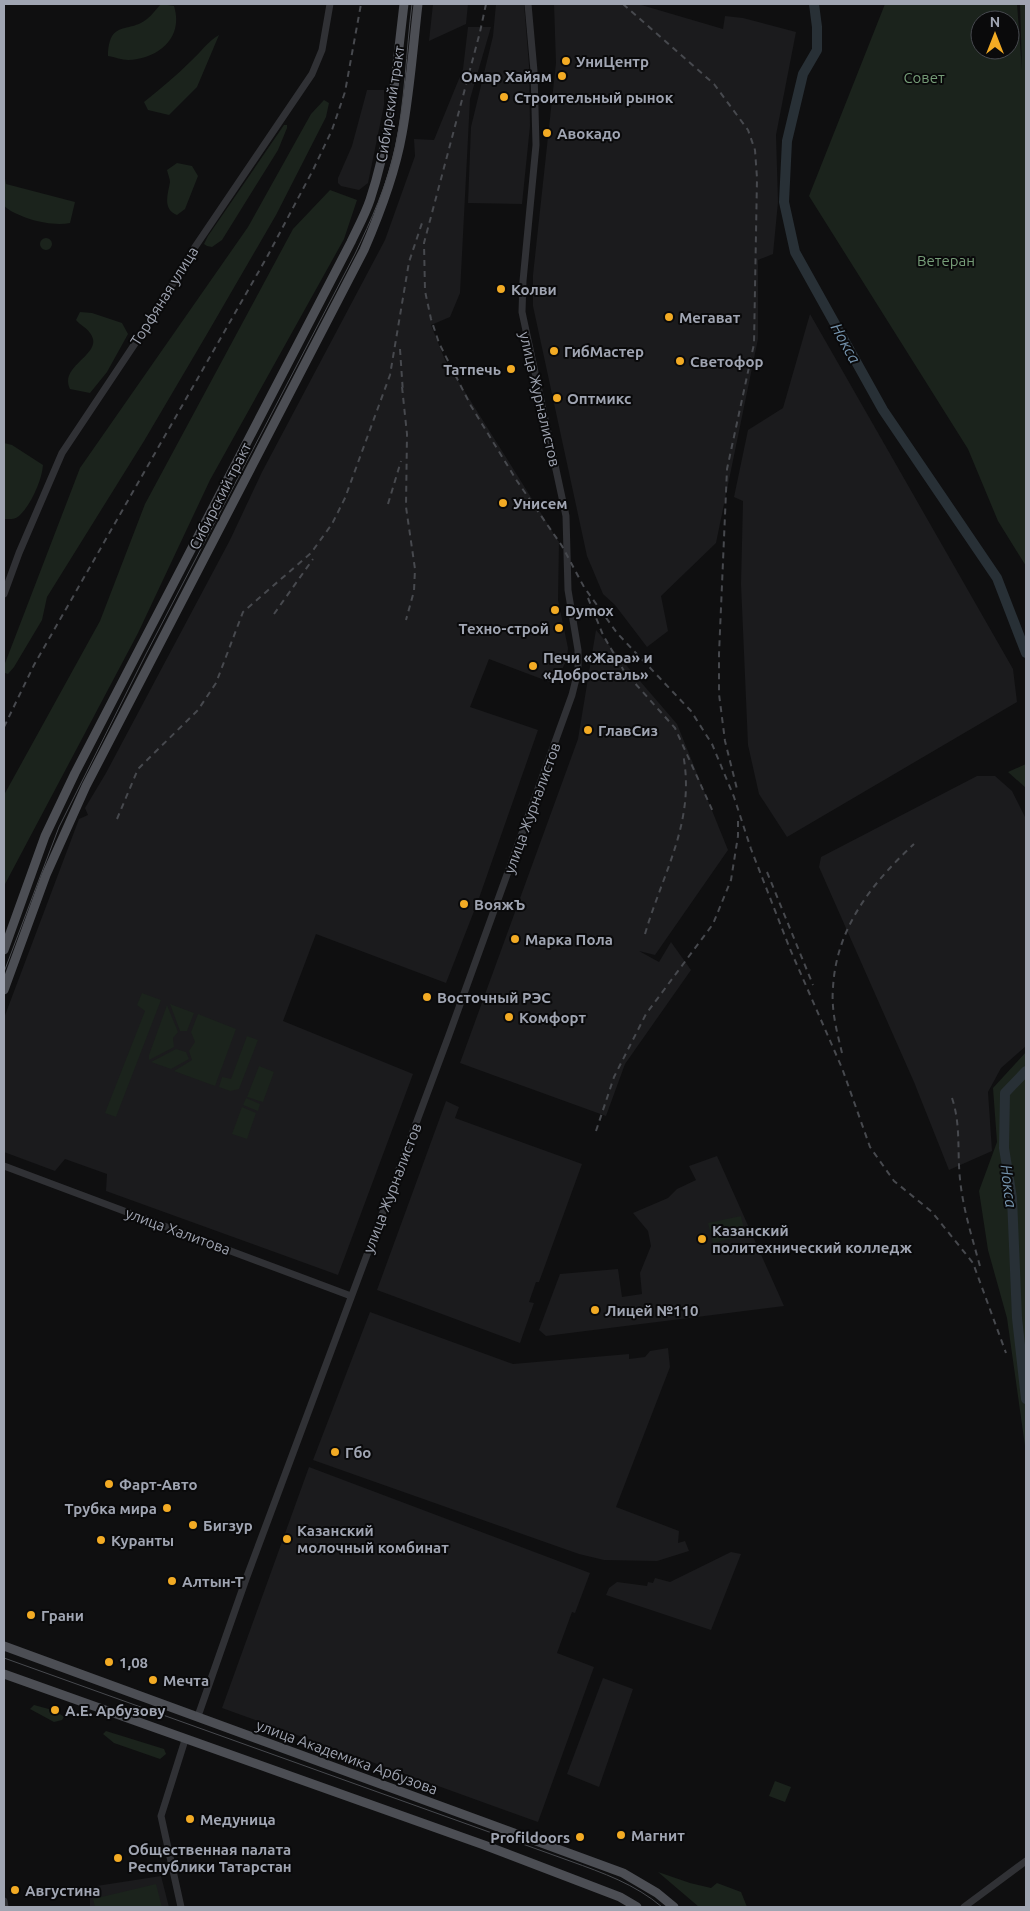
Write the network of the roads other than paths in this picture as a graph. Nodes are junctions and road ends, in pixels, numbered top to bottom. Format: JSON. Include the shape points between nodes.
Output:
{"nodes":[{"id":1,"x":330,"y":4,"type":"edge"},
{"id":2,"x":404,"y":4,"type":"edge"},
{"id":3,"x":418,"y":4,"type":"edge"},
{"id":4,"x":528,"y":4,"type":"edge"},
{"id":5,"x":4,"y":594,"type":"edge"},
{"id":6,"x":4,"y":950,"type":"edge"},
{"id":7,"x":4,"y":990,"type":"edge"},
{"id":8,"x":4,"y":1166,"type":"edge"},
{"id":9,"x":351,"y":1296,"type":"junction"},
{"id":10,"x":4,"y":1646,"type":"edge"},
{"id":11,"x":4,"y":1674,"type":"edge"},
{"id":12,"x":198,"y":1716,"type":"junction"},
{"id":13,"x":185,"y":1740,"type":"junction"},
{"id":14,"x":1026,"y":1861,"type":"edge"},
{"id":15,"x":974,"y":1898,"type":"junction"},
{"id":16,"x":4,"y":1902,"type":"edge"},
{"id":17,"x":5,"y":1907,"type":"edge"},
{"id":18,"x":181,"y":1907,"type":"edge"},
{"id":19,"x":637,"y":1907,"type":"edge"},
{"id":20,"x":674,"y":1907,"type":"edge"},
{"id":21,"x":964,"y":1907,"type":"edge"},
{"id":22,"x":977,"y":1907,"type":"edge"}],
"edges":[{"from":1,"to":5,"type":"street","name":"Торфяная улица","via":[[322,50],[312,74],[206,230],[62,453],[18,553]]},
{"from":2,"to":6,"type":"main road","name":"Сибирский тракт","via":[[394,96],[369,203],[75,773],[45,836]]},
{"from":3,"to":7,"type":"main road","name":"Сибирский тракт","via":[[402,134],[392,180],[377,220],[86,786],[46,875]]},
{"from":4,"to":9,"type":"street","name":"улица Журналистов","via":[[536,144],[522,312],[566,516],[568,590],[578,650],[578,671],[525,829]]},
{"from":8,"to":9,"type":"street","name":"улица Халитова"},
{"from":9,"to":12,"type":"street","name":"улица Журналистов"},
{"from":10,"to":12,"type":"main road","name":"улица Академика Арбузова"},
{"from":11,"to":13,"type":"main road"},
{"from":12,"to":20,"type":"main road","name":"улица Академика Арбузова","via":[[623,1873]]},
{"from":13,"to":18,"type":"street","via":[[161,1816]]},
{"from":13,"to":19,"type":"main road","via":[[493,1849],[620,1897]]},
{"from":14,"to":15,"type":"street"},
{"from":15,"to":21,"type":"street"},
{"from":15,"to":22,"type":"street"},
{"from":16,"to":17,"type":"street"}]}
